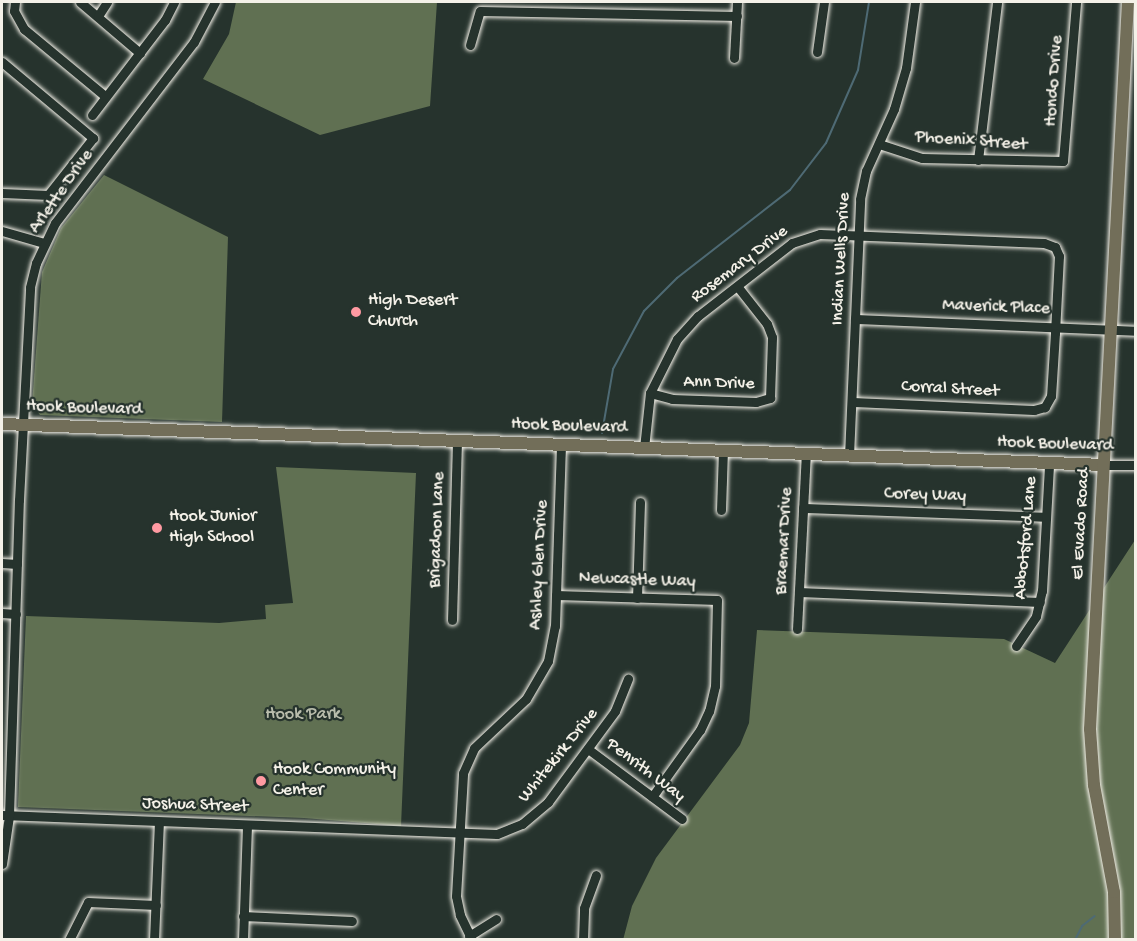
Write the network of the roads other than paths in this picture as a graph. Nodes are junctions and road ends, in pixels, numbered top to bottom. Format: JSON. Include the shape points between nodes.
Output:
{"nodes":[{"id":1,"x":15,"y":2,"type":"edge"},
{"id":2,"x":80,"y":2,"type":"edge"},
{"id":3,"x":106,"y":2,"type":"edge"},
{"id":4,"x":174,"y":2,"type":"edge"},
{"id":5,"x":214,"y":2,"type":"edge"},
{"id":6,"x":566,"y":2,"type":"edge"},
{"id":7,"x":737,"y":2,"type":"edge"},
{"id":8,"x":824,"y":2,"type":"edge"},
{"id":9,"x":915,"y":2,"type":"edge"},
{"id":10,"x":997,"y":2,"type":"edge"},
{"id":11,"x":1076,"y":2,"type":"edge"},
{"id":12,"x":1128,"y":2,"type":"edge"},
{"id":13,"x":566,"y":13,"type":"junction"},
{"id":14,"x":98,"y":16,"type":"junction"},
{"id":15,"x":737,"y":16,"type":"junction"},
{"id":16,"x":470,"y":45,"type":"dead end"},
{"id":17,"x":140,"y":52,"type":"junction"},
{"id":18,"x":817,"y":52,"type":"dead end"},
{"id":19,"x":734,"y":57,"type":"dead end"},
{"id":20,"x":2,"y":62,"type":"edge"},
{"id":21,"x":105,"y":96,"type":"junction"},
{"id":22,"x":92,"y":115,"type":"dead end"},
{"id":23,"x":879,"y":144,"type":"junction"},
{"id":24,"x":978,"y":160,"type":"junction"},
{"id":25,"x":1063,"y":161,"type":"joint"},
{"id":26,"x":2,"y":193,"type":"edge"},
{"id":27,"x":2,"y":231,"type":"edge"},
{"id":28,"x":858,"y":236,"type":"junction"},
{"id":29,"x":44,"y":243,"type":"junction"},
{"id":30,"x":737,"y":286,"type":"junction"},
{"id":31,"x":855,"y":319,"type":"junction"},
{"id":32,"x":1055,"y":327,"type":"junction"},
{"id":33,"x":1112,"y":330,"type":"junction"},
{"id":34,"x":1136,"y":331,"type":"edge"},
{"id":35,"x":650,"y":393,"type":"junction"},
{"id":36,"x":852,"y":402,"type":"junction"},
{"id":37,"x":2,"y":424,"type":"edge"},
{"id":38,"x":23,"y":424,"type":"junction"},
{"id":39,"x":457,"y":441,"type":"junction"},
{"id":40,"x":561,"y":444,"type":"junction"},
{"id":41,"x":644,"y":447,"type":"junction"},
{"id":42,"x":723,"y":451,"type":"junction"},
{"id":43,"x":806,"y":454,"type":"junction"},
{"id":44,"x":849,"y":456,"type":"junction"},
{"id":45,"x":1049,"y":464,"type":"junction"},
{"id":46,"x":1103,"y":465,"type":"junction"},
{"id":47,"x":1136,"y":465,"type":"edge"},
{"id":48,"x":640,"y":502,"type":"dead end"},
{"id":49,"x":803,"y":508,"type":"junction"},
{"id":50,"x":721,"y":510,"type":"dead end"},
{"id":51,"x":1046,"y":517,"type":"junction"},
{"id":52,"x":2,"y":563,"type":"edge"},
{"id":53,"x":17,"y":564,"type":"junction"},
{"id":54,"x":799,"y":592,"type":"junction"},
{"id":55,"x":556,"y":595,"type":"junction"},
{"id":56,"x":637,"y":598,"type":"junction"},
{"id":57,"x":1040,"y":602,"type":"junction"},
{"id":58,"x":2,"y":613,"type":"edge"},
{"id":59,"x":16,"y":614,"type":"junction"},
{"id":60,"x":452,"y":620,"type":"dead end"},
{"id":61,"x":797,"y":629,"type":"dead end"},
{"id":62,"x":1016,"y":646,"type":"dead end"},
{"id":63,"x":628,"y":679,"type":"dead end"},
{"id":64,"x":588,"y":749,"type":"junction"},
{"id":65,"x":652,"y":797,"type":"junction"},
{"id":66,"x":5,"y":815,"type":"edge"},
{"id":67,"x":682,"y":819,"type":"dead end"},
{"id":68,"x":159,"y":822,"type":"junction"},
{"id":69,"x":247,"y":825,"type":"junction"},
{"id":70,"x":459,"y":835,"type":"junction"},
{"id":71,"x":2,"y":864,"type":"edge"},
{"id":72,"x":596,"y":875,"type":"dead end"},
{"id":73,"x":156,"y":905,"type":"junction"},
{"id":74,"x":243,"y":916,"type":"junction"},
{"id":75,"x":496,"y":919,"type":"dead end"},
{"id":76,"x":352,"y":921,"type":"dead end"},
{"id":77,"x":471,"y":938,"type":"edge"},
{"id":78,"x":69,"y":939,"type":"edge"},
{"id":79,"x":154,"y":939,"type":"edge"},
{"id":80,"x":243,"y":939,"type":"edge"},
{"id":81,"x":583,"y":939,"type":"edge"},
{"id":82,"x":1116,"y":939,"type":"edge"}],
"edges":[{"from":1,"to":21,"type":"street","via":[[14,11],[24,29]]},
{"from":2,"to":14,"type":"street"},
{"from":3,"to":14,"type":"street"},
{"from":4,"to":17,"type":"street"},
{"from":5,"to":29,"type":"street","name":"Arlette Drive","via":[[194,42]]},
{"from":6,"to":13,"type":"street"},
{"from":7,"to":15,"type":"street"},
{"from":8,"to":18,"type":"street"},
{"from":9,"to":23,"type":"street","name":"Indian Wells Drive","via":[[906,68]]},
{"from":10,"to":24,"type":"street"},
{"from":11,"to":25,"type":"street","name":"Hondo Drive"},
{"from":12,"to":33,"type":"main road","name":"El Evado Road"},
{"from":13,"to":15,"type":"street"},
{"from":13,"to":16,"type":"street","via":[[480,11]]},
{"from":14,"to":17,"type":"street"},
{"from":15,"to":19,"type":"street"},
{"from":17,"to":21,"type":"street"},
{"from":20,"to":26,"type":"street","via":[[93,138],[48,195]]},
{"from":21,"to":22,"type":"street"},
{"from":23,"to":24,"type":"street","name":"Phoenix Street","via":[[922,158]]},
{"from":23,"to":28,"type":"street","name":"Indian Wells Drive","via":[[864,180]]},
{"from":24,"to":25,"type":"street","name":"Phoenix Street"},
{"from":27,"to":29,"type":"street"},
{"from":28,"to":30,"type":"street","name":"Rosemary Drive","via":[[806,237]]},
{"from":28,"to":31,"type":"street","name":"Indian Wells Drive"},
{"from":28,"to":32,"type":"street","name":"Rosemary Drive","via":[[1044,243],[1055,247],[1059,256]]},
{"from":29,"to":38,"type":"street","name":"Arlette Drive","via":[[30,287]]},
{"from":30,"to":35,"type":"street","name":"Rosemary Drive","via":[[698,316],[677,339]]},
{"from":30,"to":35,"type":"street","name":"Ann Drive","via":[[772,337],[770,398],[756,402],[672,399]]},
{"from":31,"to":32,"type":"street","name":"Maverick Place"},
{"from":31,"to":36,"type":"street","name":"Indian Wells Drive"},
{"from":32,"to":33,"type":"street","name":"Maverick Place"},
{"from":32,"to":36,"type":"street","name":"Corral Street","via":[[1051,396],[1045,407],[1034,410]]},
{"from":33,"to":34,"type":"street","name":"Maverick Place"},
{"from":33,"to":46,"type":"main road","name":"El Evado Road"},
{"from":35,"to":41,"type":"street","name":"Rosemary Drive"},
{"from":36,"to":44,"type":"street","name":"Indian Wells Drive"},
{"from":37,"to":38,"type":"main road","name":"Hook Boulevard"},
{"from":38,"to":39,"type":"main road","name":"Hook Boulevard"},
{"from":38,"to":53,"type":"street","name":"Arlette Drive"},
{"from":39,"to":40,"type":"main road","name":"Hook Boulevard"},
{"from":39,"to":60,"type":"street","name":"Brigadoon Lane"},
{"from":40,"to":41,"type":"main road","name":"Hook Boulevard"},
{"from":40,"to":55,"type":"street","name":"Ashley Glen Drive"},
{"from":41,"to":42,"type":"main road","name":"Hook Boulevard"},
{"from":42,"to":43,"type":"main road","name":"Hook Boulevard"},
{"from":42,"to":50,"type":"street"},
{"from":43,"to":44,"type":"main road","name":"Hook Boulevard"},
{"from":43,"to":49,"type":"street","name":"Braemar Drive"},
{"from":44,"to":45,"type":"main road","name":"Hook Boulevard"},
{"from":45,"to":46,"type":"main road","name":"Hook Boulevard"},
{"from":45,"to":51,"type":"street","name":"Abbotsford Lane"},
{"from":46,"to":47,"type":"street","name":"Hook Boulevard"},
{"from":46,"to":82,"type":"main road","name":"El Evado Road","via":[[1090,744],[1114,892]]},
{"from":48,"to":56,"type":"street"},
{"from":49,"to":51,"type":"street","name":"Corey Way"},
{"from":49,"to":54,"type":"street","name":"Braemar Drive"},
{"from":51,"to":57,"type":"street","name":"Abbotsford Lane"},
{"from":52,"to":53,"type":"street"},
{"from":53,"to":59,"type":"street","name":"Arlette Drive"},
{"from":54,"to":57,"type":"street"},
{"from":54,"to":61,"type":"street","name":"Braemar Drive"},
{"from":55,"to":56,"type":"street","name":"Newcastle Way"},
{"from":55,"to":70,"type":"street","name":"Ashley Glen Drive","via":[[553,641],[540,678],[513,713],[485,735],[467,761]]},
{"from":56,"to":65,"type":"street","name":"Newcastle Way","via":[[717,600],[715,686],[709,711]]},
{"from":57,"to":62,"type":"street","name":"Abbotsford Lane","via":[[1036,616]]},
{"from":58,"to":59,"type":"street"},
{"from":59,"to":66,"type":"street","name":"Arlette Drive"},
{"from":63,"to":64,"type":"street","name":"Whitekirk Drive","via":[[615,711]]},
{"from":64,"to":65,"type":"street","name":"Penrith Way"},
{"from":64,"to":70,"type":"street","name":"Whitekirk Drive","via":[[548,802],[522,824],[497,834]]},
{"from":65,"to":67,"type":"street","name":"Penrith Way"},
{"from":66,"to":68,"type":"street","name":"Joshua Street"},
{"from":66,"to":71,"type":"street","name":"Arlette Drive"},
{"from":68,"to":69,"type":"street","name":"Joshua Street"},
{"from":68,"to":73,"type":"street"},
{"from":69,"to":70,"type":"street","name":"Joshua Street"},
{"from":69,"to":74,"type":"street"},
{"from":70,"to":77,"type":"street","name":"Ashley Glen Drive","via":[[456,896]]},
{"from":72,"to":81,"type":"street","via":[[584,908]]},
{"from":73,"to":78,"type":"street","via":[[88,902]]},
{"from":73,"to":79,"type":"street"},
{"from":74,"to":76,"type":"street"},
{"from":74,"to":80,"type":"street"},
{"from":75,"to":77,"type":"street"}]}
